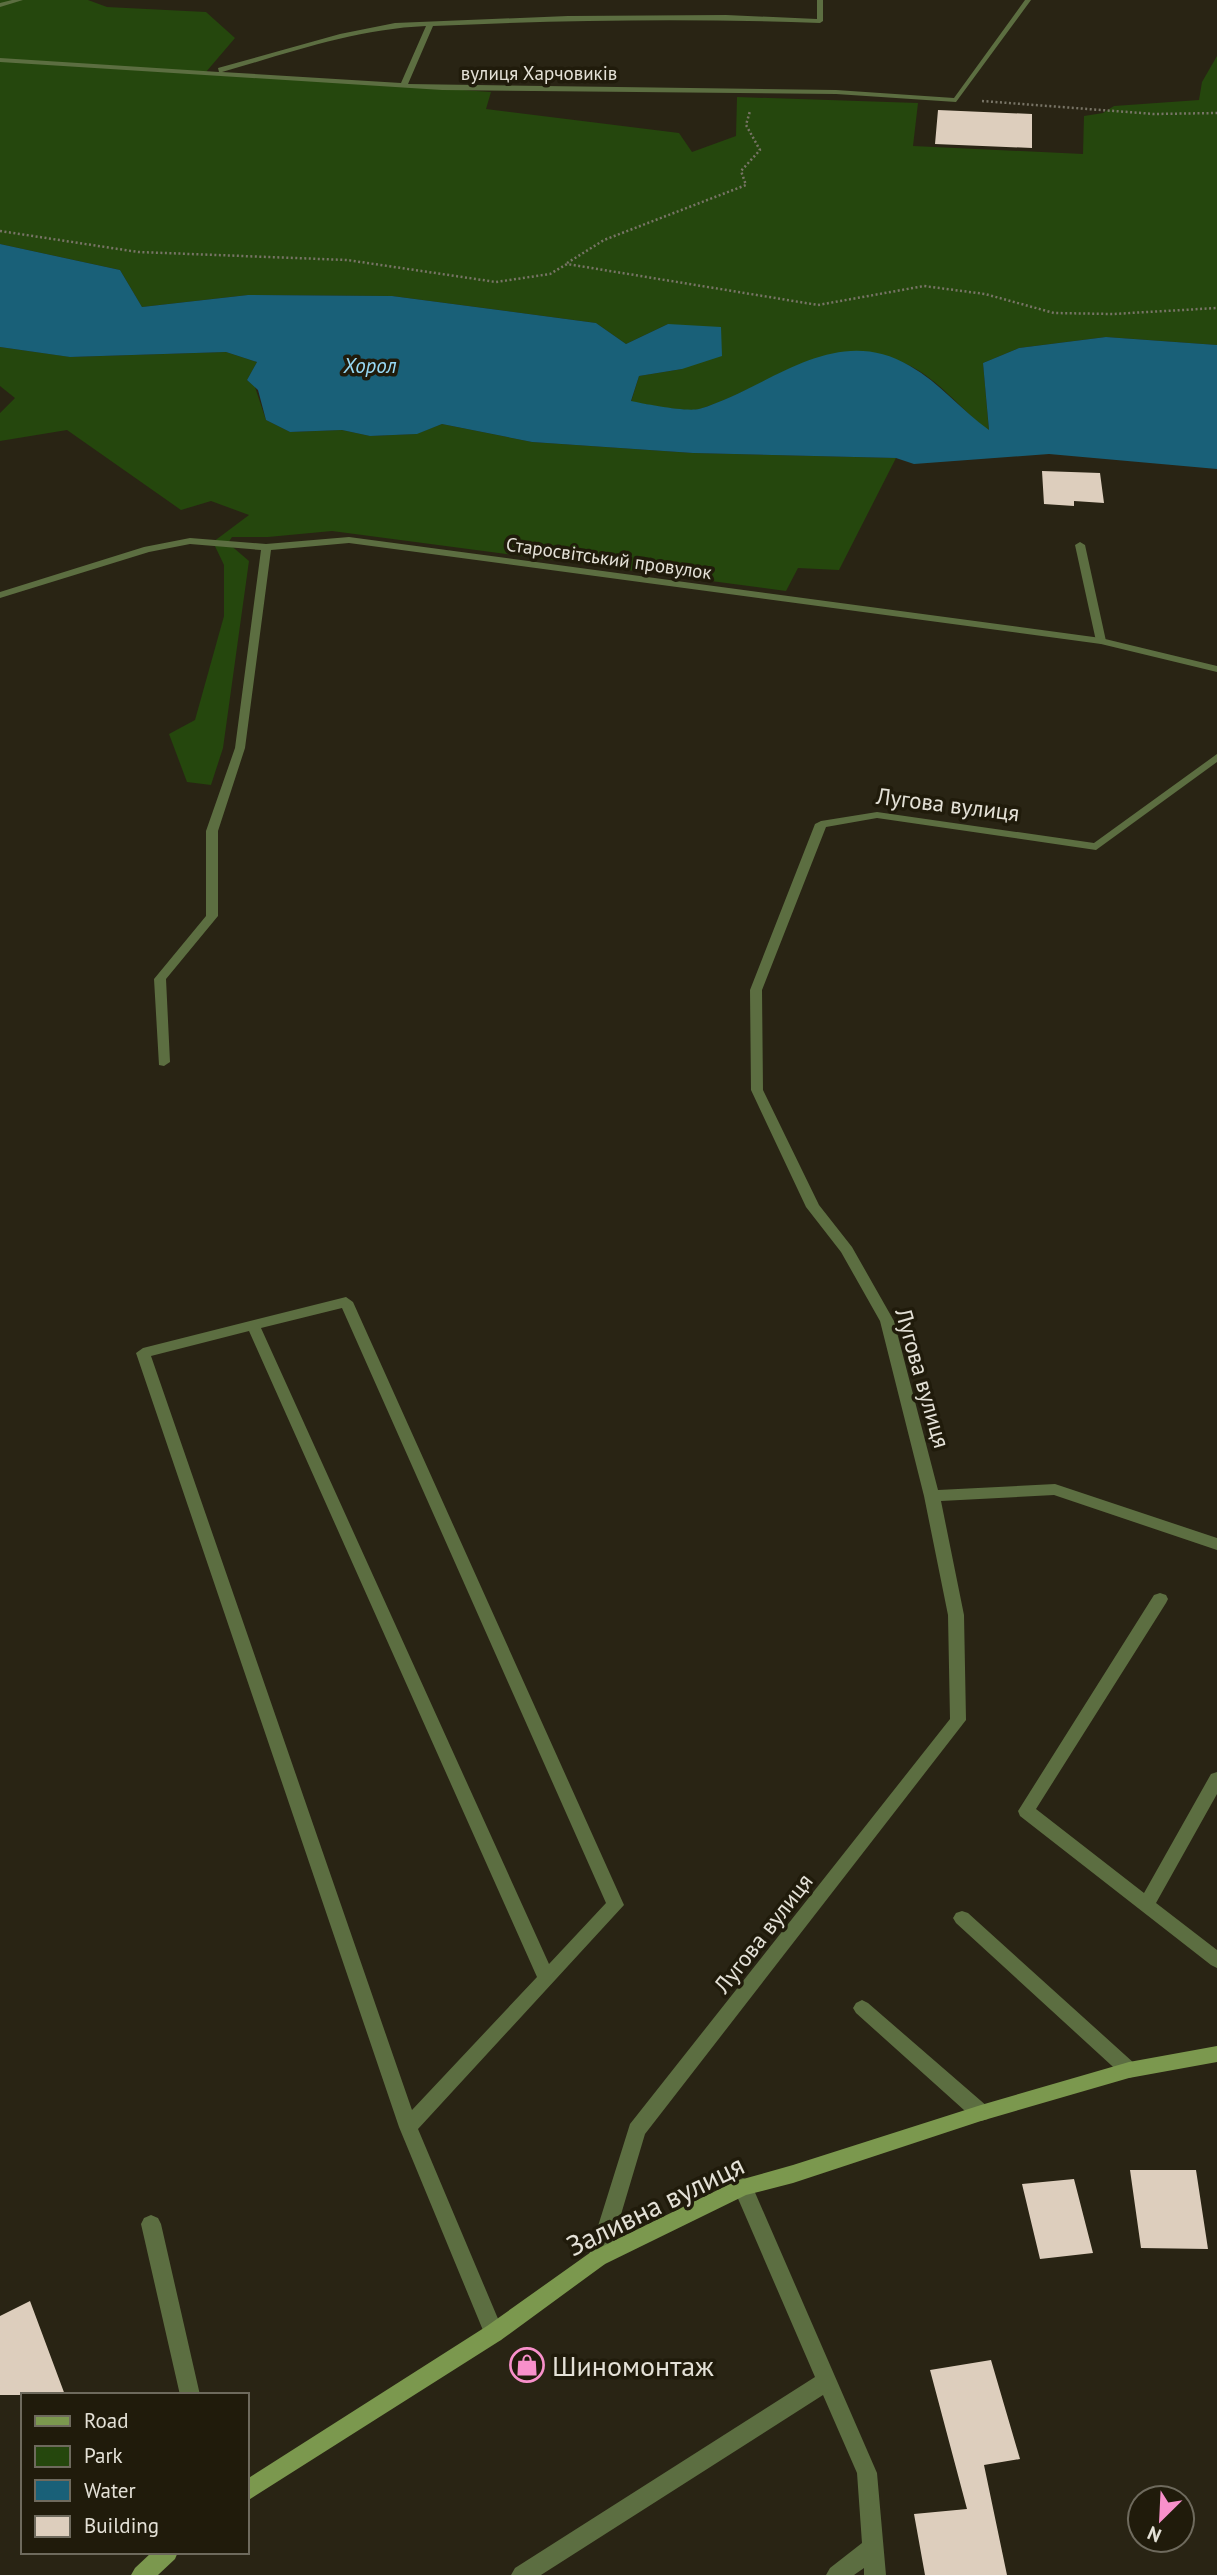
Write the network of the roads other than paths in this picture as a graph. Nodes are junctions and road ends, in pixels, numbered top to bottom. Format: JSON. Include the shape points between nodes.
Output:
{"nodes":[{"id":1,"x":20,"y":0,"type":"edge"},
{"id":2,"x":820,"y":0,"type":"edge"},
{"id":3,"x":1028,"y":0,"type":"edge"},
{"id":4,"x":0,"y":5,"type":"edge"},
{"id":5,"x":430,"y":24,"type":"junction"},
{"id":6,"x":0,"y":60,"type":"edge"},
{"id":7,"x":206,"y":73,"type":"junction"},
{"id":8,"x":402,"y":86,"type":"junction"},
{"id":9,"x":1080,"y":545,"type":"dead end"},
{"id":10,"x":266,"y":547,"type":"junction"},
{"id":11,"x":0,"y":595,"type":"edge"},
{"id":12,"x":1101,"y":641,"type":"junction"},
{"id":13,"x":1217,"y":669,"type":"edge"},
{"id":14,"x":1217,"y":757,"type":"edge"},
{"id":15,"x":164,"y":1062,"type":"dead end"},
{"id":16,"x":253,"y":1325,"type":"junction"},
{"id":17,"x":932,"y":1496,"type":"junction"},
{"id":18,"x":1217,"y":1544,"type":"edge"},
{"id":19,"x":1160,"y":1599,"type":"dead end"},
{"id":20,"x":1217,"y":1779,"type":"edge"},
{"id":21,"x":1146,"y":1905,"type":"junction"},
{"id":22,"x":961,"y":1918,"type":"dead end"},
{"id":23,"x":1217,"y":1960,"type":"edge"},
{"id":24,"x":546,"y":1978,"type":"junction"},
{"id":25,"x":862,"y":2008,"type":"dead end"},
{"id":26,"x":1217,"y":2043,"type":"edge"},
{"id":27,"x":1209,"y":2056,"type":"edge"},
{"id":28,"x":1129,"y":2070,"type":"junction"},
{"id":29,"x":981,"y":2113,"type":"junction"},
{"id":30,"x":408,"y":2127,"type":"junction"},
{"id":31,"x":743,"y":2187,"type":"junction"},
{"id":32,"x":151,"y":2224,"type":"dead end"},
{"id":33,"x":598,"y":2258,"type":"junction"},
{"id":34,"x":494,"y":2333,"type":"junction"},
{"id":35,"x":827,"y":2381,"type":"junction"},
{"id":36,"x":190,"y":2393,"type":"edge"},
{"id":37,"x":248,"y":2490,"type":"edge"},
{"id":38,"x":873,"y":2547,"type":"junction"},
{"id":39,"x":166,"y":2554,"type":"edge"},
{"id":40,"x":142,"y":2575,"type":"edge"},
{"id":41,"x":522,"y":2575,"type":"edge"},
{"id":42,"x":837,"y":2575,"type":"edge"},
{"id":43,"x":875,"y":2575,"type":"edge"}],
"edges":[{"from":1,"to":4,"type":"street"},
{"from":2,"to":5,"type":"street","via":[[820,20],[568,18]]},
{"from":3,"to":8,"type":"street","name":"вулиця Харчовиків","via":[[956,100],[836,92]]},
{"from":5,"to":7,"type":"street","via":[[395,24],[342,35]]},
{"from":5,"to":8,"type":"street"},
{"from":6,"to":7,"type":"street","name":"вулиця Харчовиків"},
{"from":7,"to":8,"type":"street","name":"вулиця Харчовиків"},
{"from":9,"to":12,"type":"street"},
{"from":10,"to":11,"type":"street","name":"Старосвітський провулок","via":[[179,543]]},
{"from":10,"to":12,"type":"street","name":"Старосвітський провулок","via":[[349,540]]},
{"from":10,"to":15,"type":"street","via":[[240,748],[212,831],[212,916],[160,979]]},
{"from":12,"to":13,"type":"street","name":"Старосвітський провулок"},
{"from":14,"to":17,"type":"street","name":"Лугова вулиця","via":[[1096,847],[877,814],[821,824],[761,977],[756,990],[757,1090],[813,1207],[847,1251],[887,1321]]},
{"from":16,"to":24,"type":"street"},
{"from":16,"to":24,"type":"street","via":[[346,1302],[352,1314],[615,1905]]},
{"from":16,"to":30,"type":"street","via":[[143,1353]]},
{"from":17,"to":18,"type":"street","via":[[1055,1489]]},
{"from":17,"to":33,"type":"street","name":"Лугова вулиця","via":[[956,1615],[958,1720],[637,2130]]},
{"from":19,"to":21,"type":"street","via":[[1026,1811]]},
{"from":20,"to":21,"type":"street"},
{"from":21,"to":23,"type":"street"},
{"from":22,"to":28,"type":"street"},
{"from":24,"to":30,"type":"street"},
{"from":25,"to":29,"type":"street"},
{"from":26,"to":27,"type":"street"},
{"from":27,"to":28,"type":"street","name":"Заливна вулиця"},
{"from":28,"to":29,"type":"street","name":"Заливна вулиця"},
{"from":29,"to":31,"type":"street","name":"Заливна вулиця"},
{"from":30,"to":34,"type":"street"},
{"from":31,"to":33,"type":"street","name":"Заливна вулиця"},
{"from":31,"to":35,"type":"street"},
{"from":32,"to":36,"type":"street"},
{"from":33,"to":34,"type":"street","name":"Заливна вулиця"},
{"from":34,"to":37,"type":"street","name":"Заливна вулиця"},
{"from":35,"to":38,"type":"street","via":[[867,2473]]},
{"from":35,"to":41,"type":"street"},
{"from":38,"to":42,"type":"street"},
{"from":38,"to":43,"type":"street"},
{"from":39,"to":40,"type":"street"}]}
